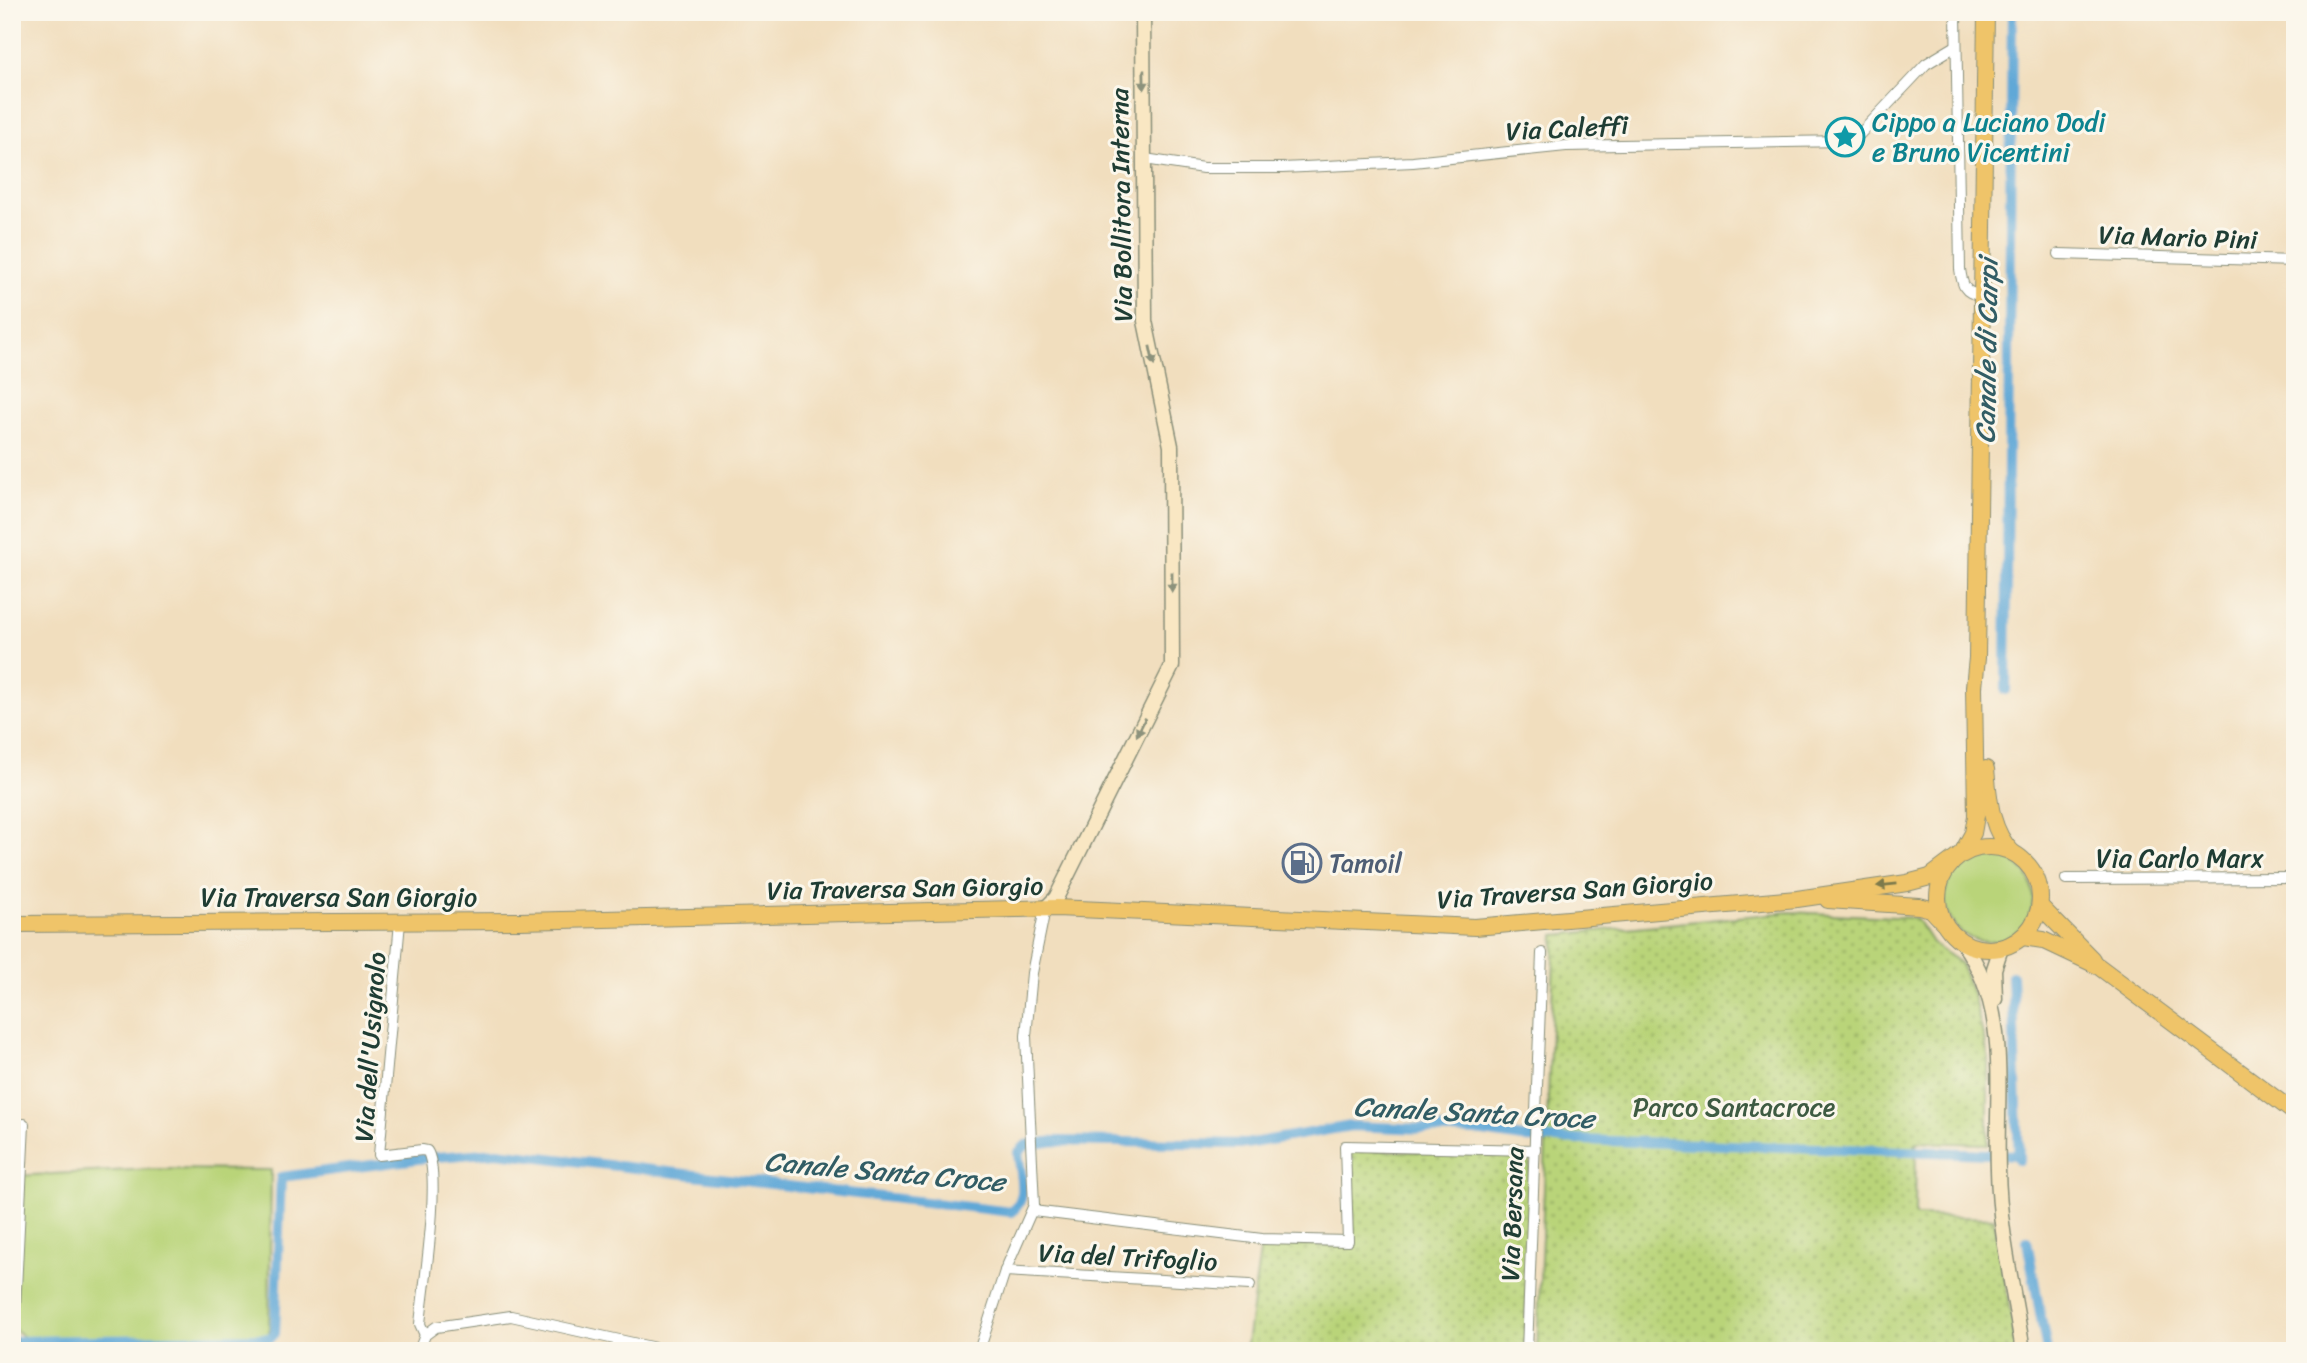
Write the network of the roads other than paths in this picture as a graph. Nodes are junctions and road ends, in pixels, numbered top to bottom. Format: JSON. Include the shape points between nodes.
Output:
{"nodes":[{"id":1,"x":1143,"y":12,"type":"edge"},
{"id":2,"x":1956,"y":12,"type":"edge"},
{"id":3,"x":1986,"y":12,"type":"edge"},
{"id":4,"x":1956,"y":46,"type":"junction"},
{"id":5,"x":1145,"y":159,"type":"junction"},
{"id":6,"x":2059,"y":254,"type":"dead end"},
{"id":7,"x":2295,"y":261,"type":"edge"},
{"id":8,"x":1981,"y":295,"type":"junction"},
{"id":9,"x":1977,"y":658,"type":"junction"},
{"id":10,"x":2012,"y":852,"type":"junction"},
{"id":11,"x":1951,"y":863,"type":"junction"},
{"id":12,"x":2295,"y":878,"type":"edge"},
{"id":13,"x":2066,"y":879,"type":"dead end"},
{"id":14,"x":1797,"y":899,"type":"junction"},
{"id":15,"x":2040,"y":906,"type":"junction"},
{"id":16,"x":1045,"y":909,"type":"junction"},
{"id":17,"x":400,"y":922,"type":"junction"},
{"id":18,"x":12,"y":924,"type":"edge"},
{"id":19,"x":1946,"y":926,"type":"junction"},
{"id":20,"x":2023,"y":936,"type":"junction"},
{"id":21,"x":1962,"y":942,"type":"junction"},
{"id":22,"x":2001,"y":948,"type":"junction"},
{"id":23,"x":1542,"y":953,"type":"dead end"},
{"id":24,"x":2098,"y":966,"type":"junction"},
{"id":25,"x":1995,"y":1018,"type":"junction"},
{"id":26,"x":2295,"y":1113,"type":"edge"},
{"id":27,"x":24,"y":1124,"type":"dead end"},
{"id":28,"x":1535,"y":1148,"type":"junction"},
{"id":29,"x":1032,"y":1211,"type":"junction"},
{"id":30,"x":1004,"y":1272,"type":"junction"},
{"id":31,"x":1250,"y":1285,"type":"dead end"},
{"id":32,"x":15,"y":1317,"type":"edge"},
{"id":33,"x":425,"y":1335,"type":"junction"},
{"id":34,"x":13,"y":1350,"type":"edge"},
{"id":35,"x":419,"y":1351,"type":"edge"},
{"id":36,"x":669,"y":1351,"type":"edge"},
{"id":37,"x":979,"y":1351,"type":"edge"},
{"id":38,"x":1527,"y":1351,"type":"edge"},
{"id":39,"x":2023,"y":1351,"type":"edge"}],
"edges":[{"from":1,"to":5,"type":"street","name":"Via Bollitora Interna","one_way":true},
{"from":2,"to":4,"type":"street"},
{"from":3,"to":8,"type":"main road"},
{"from":4,"to":5,"type":"street","name":"Via Caleffi","via":[[1926,64],[1858,135],[1846,141],[1566,146],[1413,162],[1282,168],[1202,168]]},
{"from":4,"to":8,"type":"street","via":[[1960,269],[1965,289]]},
{"from":5,"to":16,"type":"street","name":"Via Bollitora Interna","one_way":true,"via":[[1145,321],[1171,446],[1172,666],[1056,898]]},
{"from":6,"to":7,"type":"street","name":"Via Mario Pini"},
{"from":8,"to":9,"type":"main road"},
{"from":9,"to":10,"type":"main road","via":[[1983,685],[1990,800],[2000,838]]},
{"from":9,"to":11,"type":"main road","via":[[1976,816],[1969,843]]},
{"from":10,"to":11,"type":"main road","via":[[1986,846]]},
{"from":10,"to":15,"type":"main road","via":[[2034,875]]},
{"from":11,"to":14,"type":"main road","name":"Via Traversa San Giorgio","one_way":true,"via":[[1930,877],[1908,883]]},
{"from":11,"to":19,"type":"main road","via":[[1938,889]]},
{"from":12,"to":13,"type":"street","name":"Via Carlo Marx"},
{"from":14,"to":16,"type":"main road","name":"Via Traversa San Giorgio","via":[[1475,927]]},
{"from":14,"to":19,"type":"main road","name":"Via Traversa San Giorgio","via":[[1919,906],[1931,909]]},
{"from":15,"to":20,"type":"main road"},
{"from":15,"to":24,"type":"main road"},
{"from":16,"to":17,"type":"main road","name":"Via Traversa San Giorgio"},
{"from":16,"to":29,"type":"street","via":[[1027,1014]]},
{"from":17,"to":18,"type":"main road","name":"Via Traversa San Giorgio"},
{"from":17,"to":33,"type":"street","name":"Via dell'Usignolo","via":[[379,1155],[422,1150],[431,1159],[432,1207],[420,1324]]},
{"from":19,"to":21,"type":"main road"},
{"from":20,"to":22,"type":"main road"},
{"from":20,"to":24,"type":"main road","via":[[2043,940]]},
{"from":21,"to":22,"type":"main road"},
{"from":21,"to":25,"type":"street","via":[[1975,959]]},
{"from":22,"to":25,"type":"street","via":[[1994,969]]},
{"from":23,"to":28,"type":"street","name":"Via Bersana"},
{"from":24,"to":26,"type":"main road"},
{"from":25,"to":39,"type":"street","via":[[1998,1171]]},
{"from":27,"to":32,"type":"street"},
{"from":28,"to":29,"type":"street","via":[[1345,1146],[1348,1241],[1262,1239]]},
{"from":28,"to":38,"type":"street","name":"Via Bersana"},
{"from":29,"to":30,"type":"street"},
{"from":30,"to":31,"type":"street","name":"Via del Trifoglio"},
{"from":30,"to":37,"type":"street"},
{"from":32,"to":34,"type":"street"},
{"from":33,"to":35,"type":"street"},
{"from":33,"to":36,"type":"street","via":[[436,1327],[520,1316]]}]}
